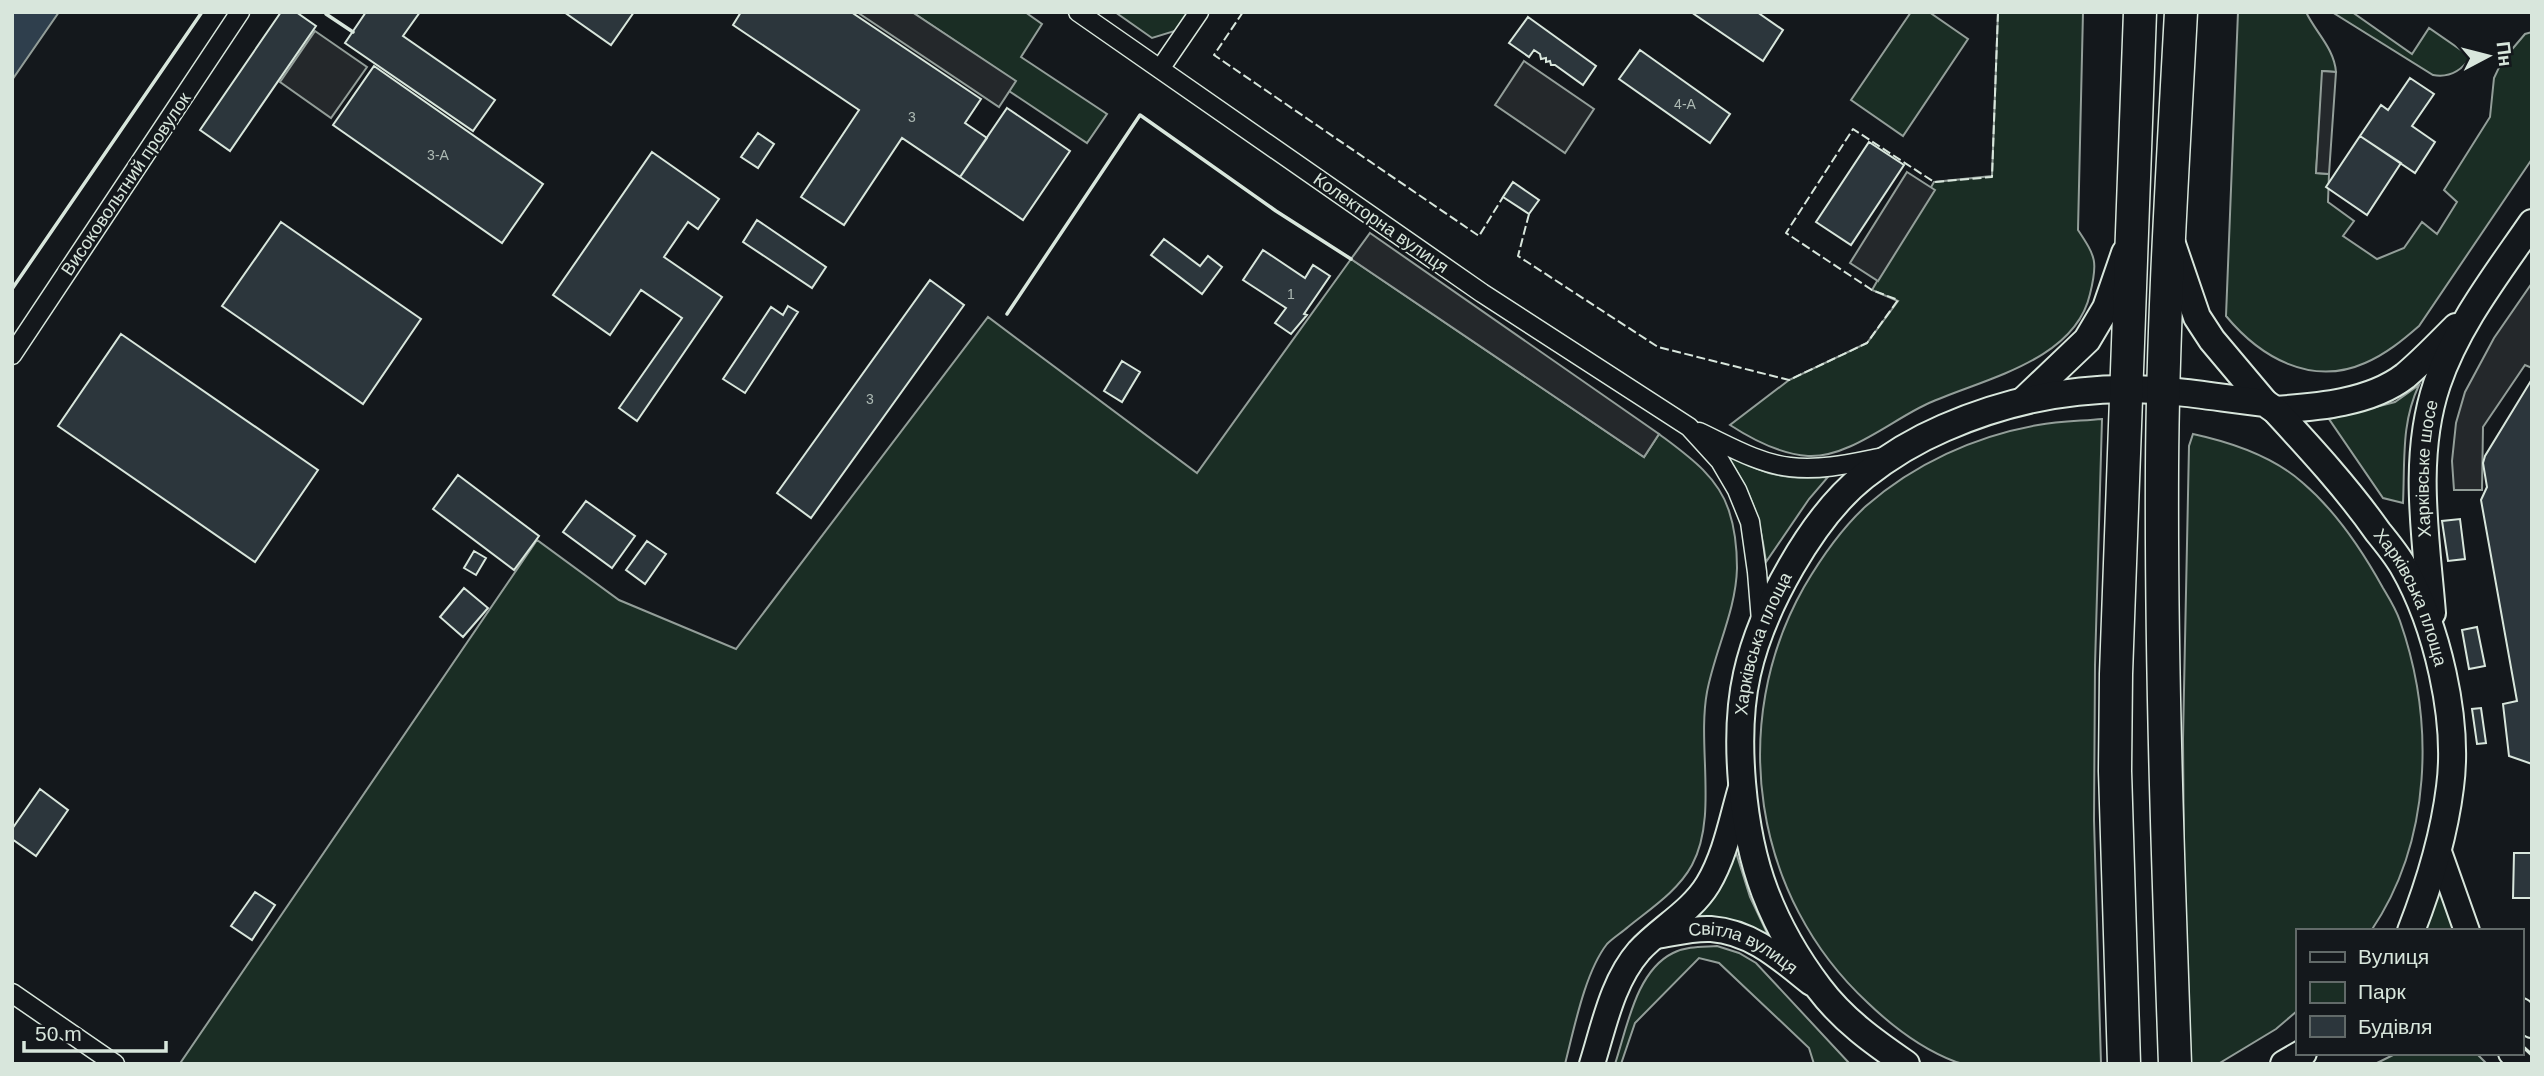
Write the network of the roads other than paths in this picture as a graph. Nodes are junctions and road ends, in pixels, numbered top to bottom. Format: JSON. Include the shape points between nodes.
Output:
{"nodes":[{"id":1,"x":240,"y":12,"type":"edge"},
{"id":2,"x":1078,"y":12,"type":"edge"},
{"id":3,"x":1199,"y":12,"type":"edge"},
{"id":4,"x":2140,"y":12,"type":"edge"},
{"id":5,"x":2181,"y":12,"type":"edge"},
{"id":6,"x":1160,"y":69,"type":"junction"},
{"id":7,"x":2532,"y":223,"type":"edge"},
{"id":8,"x":2133,"y":232,"type":"junction"},
{"id":9,"x":2169,"y":235,"type":"junction"},
{"id":10,"x":2472,"y":311,"type":"junction"},
{"id":11,"x":12,"y":355,"type":"edge"},
{"id":12,"x":2127,"y":389,"type":"junction"},
{"id":13,"x":2165,"y":391,"type":"junction"},
{"id":14,"x":2024,"y":400,"type":"junction"},
{"id":15,"x":2270,"y":407,"type":"junction"},
{"id":16,"x":1689,"y":427,"type":"junction"},
{"id":17,"x":1895,"y":454,"type":"junction"},
{"id":18,"x":1762,"y":625,"type":"junction"},
{"id":19,"x":2434,"y":636,"type":"junction"},
{"id":20,"x":1742,"y":783,"type":"junction"},
{"id":21,"x":2438,"y":849,"type":"junction"},
{"id":22,"x":2412,"y":929,"type":"edge"},
{"id":23,"x":2465,"y":929,"type":"edge"},
{"id":24,"x":1657,"y":936,"type":"junction"},
{"id":25,"x":1819,"y":989,"type":"junction"},
{"id":26,"x":12,"y":993,"type":"edge"},
{"id":27,"x":2301,"y":1055,"type":"edge"},
{"id":28,"x":115,"y":1064,"type":"edge"},
{"id":29,"x":1592,"y":1064,"type":"edge"},
{"id":30,"x":1906,"y":1064,"type":"edge"},
{"id":31,"x":2124,"y":1064,"type":"edge"},
{"id":32,"x":2175,"y":1064,"type":"edge"},
{"id":33,"x":2284,"y":1064,"type":"edge"}],
"edges":[{"from":1,"to":11,"type":"street","name":"Високовольтний провулок"},
{"from":2,"to":6,"type":"street","name":"Колекторна вулиця"},
{"from":3,"to":6,"type":"street"},
{"from":4,"to":8,"type":"highway"},
{"from":5,"to":9,"type":"highway"},
{"from":6,"to":16,"type":"street","name":"Колекторна вулиця","via":[[1482,293]]},
{"from":7,"to":10,"type":"main road","name":"Харківське шосе"},
{"from":8,"to":12,"type":"highway"},
{"from":8,"to":14,"type":"main road","via":[[2106,308],[2087,340]]},
{"from":9,"to":13,"type":"highway"},
{"from":9,"to":15,"type":"main road","via":[[2197,317]]},
{"from":10,"to":15,"type":"main road","name":"Харківське шосе","via":[[2403,377],[2379,390],[2321,405]]},
{"from":10,"to":19,"type":"main road","name":"Харківське шосе","via":[[2438,382],[2429,413],[2422,496]]},
{"from":12,"to":13,"type":"main road","name":"Харківська площа"},
{"from":12,"to":14,"type":"main road","name":"Харківська площа"},
{"from":12,"to":31,"type":"highway","via":[[2115,716]]},
{"from":13,"to":15,"type":"main road","name":"Харківська площа"},
{"from":13,"to":32,"type":"highway","via":[[2164,773]]},
{"from":14,"to":17,"type":"main road","name":"Харківська площа","via":[[1943,429]]},
{"from":15,"to":19,"type":"main road","name":"Харківська площа","via":[[2355,499],[2403,566]]},
{"from":16,"to":17,"type":"street","name":"Колекторна вулиця","via":[[1789,467],[1849,464]]},
{"from":16,"to":18,"type":"street","name":"Колекторна вулиця","via":[[1720,461],[1750,522]]},
{"from":17,"to":18,"type":"main road","name":"Харківська площа","via":[[1862,478],[1830,511],[1797,558]]},
{"from":18,"to":20,"type":"main road","name":"Харківська площа","via":[[1745,686],[1740,732]]},
{"from":19,"to":21,"type":"main road","name":"Харківська площа","via":[[2451,728],[2450,786]]},
{"from":20,"to":24,"type":"main road","name":"Світла вулиця","via":[[1721,857],[1707,886]]},
{"from":20,"to":25,"type":"main road","name":"Харківська площа","via":[[1764,891],[1786,939]]},
{"from":21,"to":22,"type":"main road","name":"Харківська площа"},
{"from":21,"to":23,"type":"main road"},
{"from":24,"to":25,"type":"main road","name":"Світла вулиця","via":[[1711,929],[1746,937]]},
{"from":24,"to":29,"type":"main road","name":"Світла вулиця","via":[[1640,951],[1621,980]]},
{"from":25,"to":30,"type":"main road","name":"Харківська площа","via":[[1858,1030]]},
{"from":26,"to":28,"type":"street"},
{"from":27,"to":33,"type":"main road"}]}
